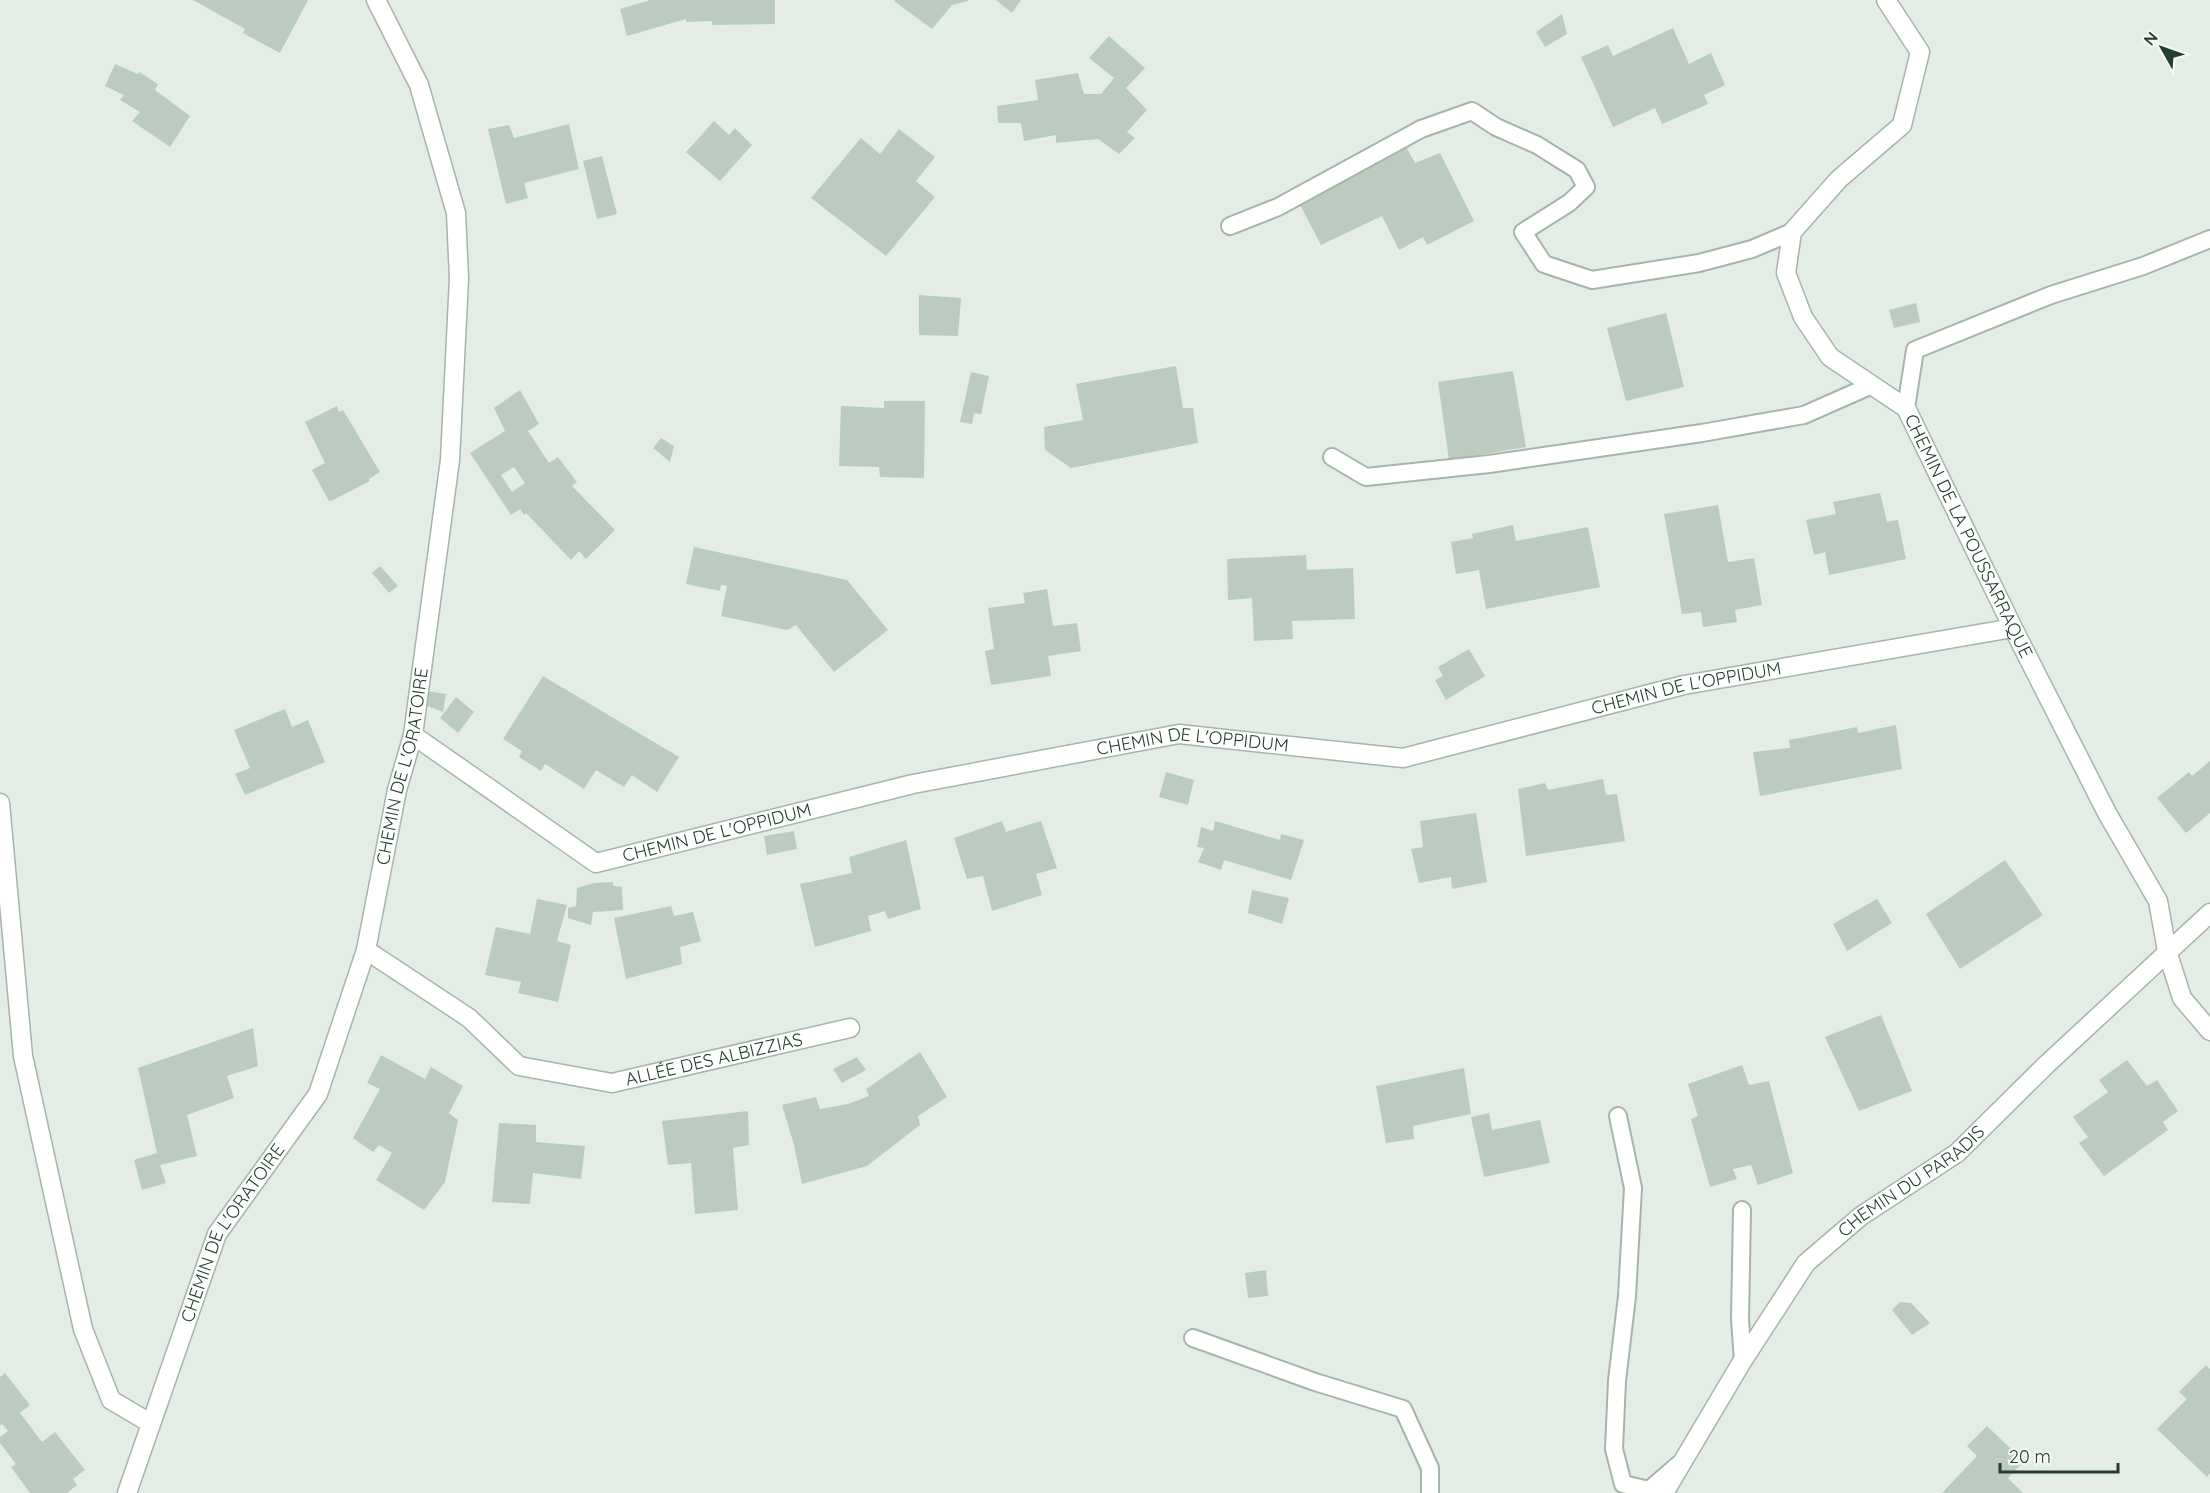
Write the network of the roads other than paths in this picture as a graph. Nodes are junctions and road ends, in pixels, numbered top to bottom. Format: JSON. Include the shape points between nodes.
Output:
{"nodes":[{"id":1,"x":376,"y":0,"type":"edge"},
{"id":2,"x":1886,"y":0,"type":"edge"},
{"id":3,"x":1230,"y":226,"type":"dead end"},
{"id":4,"x":1792,"y":232,"type":"junction"},
{"id":5,"x":2210,"y":239,"type":"edge"},
{"id":6,"x":1872,"y":385,"type":"junction"},
{"id":7,"x":1906,"y":408,"type":"junction"},
{"id":8,"x":1332,"y":457,"type":"dead end"},
{"id":9,"x":2013,"y":628,"type":"junction"},
{"id":10,"x":413,"y":735,"type":"junction"},
{"id":11,"x":0,"y":803,"type":"edge"},
{"id":12,"x":2210,"y":913,"type":"edge"},
{"id":13,"x":366,"y":950,"type":"junction"},
{"id":14,"x":2167,"y":951,"type":"junction"},
{"id":15,"x":850,"y":1028,"type":"dead end"},
{"id":16,"x":2210,"y":1031,"type":"edge"},
{"id":17,"x":1618,"y":1116,"type":"dead end"},
{"id":18,"x":1742,"y":1210,"type":"dead end"},
{"id":19,"x":1193,"y":1338,"type":"dead end"},
{"id":20,"x":1743,"y":1360,"type":"junction"},
{"id":21,"x":150,"y":1423,"type":"junction"},
{"id":22,"x":1684,"y":1460,"type":"junction"},
{"id":23,"x":126,"y":1493,"type":"edge"},
{"id":24,"x":1430,"y":1493,"type":"edge"},
{"id":25,"x":1664,"y":1493,"type":"edge"}],
"edges":[{"from":1,"to":10,"type":"street","name":"CHEMIN DE L'ORATOIRE","via":[[419,85],[456,213],[459,278],[450,460]]},
{"from":2,"to":4,"type":"street","via":[[1920,52],[1902,125],[1839,179]]},
{"from":3,"to":4,"type":"lane","via":[[1278,207],[1421,129],[1472,111],[1577,170],[1586,187],[1569,203],[1523,232],[1544,264],[1592,280],[1699,263],[1752,249]]},
{"from":4,"to":6,"type":"street","name":"CHEMIN DE LA POUSSARRAQUE","via":[[1786,273],[1803,317],[1830,357]]},
{"from":5,"to":7,"type":"lane","via":[[2143,266],[2051,295],[1916,350]]},
{"from":6,"to":7,"type":"street","name":"CHEMIN DE LA POUSSARRAQUE"},
{"from":6,"to":8,"type":"lane","via":[[1804,415],[1489,464],[1366,477]]},
{"from":7,"to":9,"type":"street","name":"CHEMIN DE LA POUSSARRAQUE"},
{"from":9,"to":10,"type":"street","name":"CHEMIN DE L'OPPIDUM","via":[[1684,685],[1402,758],[1179,734],[913,784],[596,864]]},
{"from":9,"to":14,"type":"street","name":"CHEMIN DE LA POUSSARRAQUE","via":[[2107,813],[2158,901]]},
{"from":10,"to":13,"type":"street","name":"CHEMIN DE L'ORATOIRE","via":[[397,790]]},
{"from":11,"to":21,"type":"street","via":[[22,1056],[83,1329],[111,1400]]},
{"from":12,"to":14,"type":"street","name":"CHEMIN DU PARADIS"},
{"from":13,"to":15,"type":"street","name":"ALLÉE DES ALBIZZIAS","via":[[469,1018],[519,1066],[612,1083]]},
{"from":13,"to":21,"type":"street","name":"CHEMIN DE L'ORATOIRE","via":[[318,1094],[218,1234]]},
{"from":14,"to":16,"type":"street","name":"CHEMIN DE LA POUSSARRAQUE","via":[[2182,998]]},
{"from":14,"to":20,"type":"street","name":"CHEMIN DU PARADIS","via":[[1957,1153],[1860,1216],[1806,1263]]},
{"from":17,"to":22,"type":"lane","via":[[1632,1188],[1614,1449],[1623,1484],[1649,1490]]},
{"from":18,"to":20,"type":"lane"},
{"from":19,"to":24,"type":"lane","via":[[1315,1382],[1403,1408],[1430,1468]]},
{"from":20,"to":22,"type":"street","name":"CHEMIN DU PARADIS"},
{"from":21,"to":23,"type":"street","name":"CHEMIN DE L'ORATOIRE"},
{"from":22,"to":25,"type":"street","name":"CHEMIN DU PARADIS"}]}
